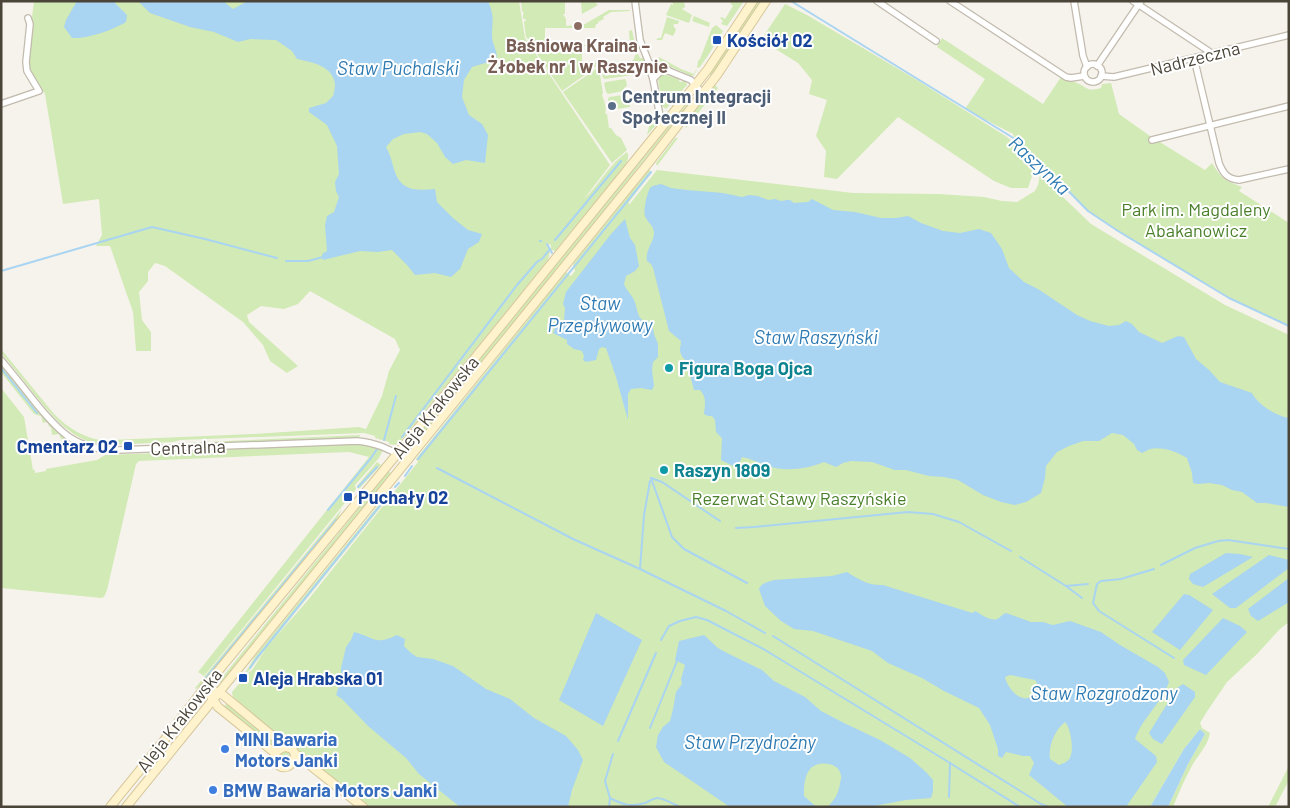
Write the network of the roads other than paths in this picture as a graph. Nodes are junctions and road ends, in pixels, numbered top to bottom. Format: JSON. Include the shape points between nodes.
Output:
{"nodes":[{"id":1,"x":635,"y":1,"type":"edge"},
{"id":2,"x":753,"y":1,"type":"edge"},
{"id":3,"x":766,"y":1,"type":"edge"},
{"id":4,"x":877,"y":1,"type":"edge"},
{"id":5,"x":950,"y":1,"type":"edge"},
{"id":6,"x":1074,"y":1,"type":"edge"},
{"id":7,"x":1137,"y":2,"type":"edge"},
{"id":8,"x":28,"y":18,"type":"dead end"},
{"id":9,"x":1289,"y":36,"type":"edge"},
{"id":10,"x":936,"y":41,"type":"dead end"},
{"id":11,"x":1213,"y":54,"type":"junction"},
{"id":12,"x":1194,"y":58,"type":"junction"},
{"id":13,"x":649,"y":63,"type":"junction"},
{"id":14,"x":1097,"y":66,"type":"junction"},
{"id":15,"x":1086,"y":67,"type":"junction"},
{"id":16,"x":668,"y":70,"type":"junction"},
{"id":17,"x":1084,"y":76,"type":"junction"},
{"id":18,"x":1101,"y":76,"type":"junction"},
{"id":19,"x":653,"y":79,"type":"junction"},
{"id":20,"x":696,"y":85,"type":"junction"},
{"id":21,"x":703,"y":94,"type":"junction"},
{"id":22,"x":1,"y":104,"type":"edge"},
{"id":23,"x":1289,"y":106,"type":"edge"},
{"id":24,"x":1210,"y":126,"type":"junction"},
{"id":25,"x":662,"y":127,"type":"junction"},
{"id":26,"x":1152,"y":140,"type":"dead end"},
{"id":27,"x":1289,"y":169,"type":"edge"},
{"id":28,"x":1,"y":360,"type":"edge"},
{"id":29,"x":397,"y":454,"type":"junction"},
{"id":30,"x":409,"y":460,"type":"junction"},
{"id":31,"x":205,"y":687,"type":"junction"},
{"id":32,"x":220,"y":693,"type":"junction"},
{"id":33,"x":197,"y":697,"type":"junction"},
{"id":34,"x":214,"y":700,"type":"junction"},
{"id":35,"x":202,"y":714,"type":"junction"},
{"id":36,"x":286,"y":746,"type":"junction"},
{"id":37,"x":275,"y":753,"type":"junction"},
{"id":38,"x":295,"y":754,"type":"junction"},
{"id":39,"x":292,"y":764,"type":"junction"},
{"id":40,"x":311,"y":766,"type":"junction"},
{"id":41,"x":110,"y":807,"type":"edge"},
{"id":42,"x":126,"y":807,"type":"edge"},
{"id":43,"x":363,"y":807,"type":"edge"}],
"edges":[{"from":1,"to":13,"type":"street","via":[[640,40]]},
{"from":2,"to":20,"type":"main road","name":"Aleja Krakowska"},
{"from":3,"to":21,"type":"main road","name":"Aleja Krakowska"},
{"from":4,"to":10,"type":"street"},
{"from":5,"to":17,"type":"street","via":[[1066,77]]},
{"from":6,"to":15,"type":"street"},
{"from":7,"to":11,"type":"street"},
{"from":7,"to":14,"type":"street"},
{"from":8,"to":22,"type":"street","via":[[27,71],[39,91]]},
{"from":9,"to":11,"type":"street","name":"Nadrzeczna"},
{"from":11,"to":12,"type":"street","name":"Nadrzeczna"},
{"from":12,"to":18,"type":"street","name":"Nadrzeczna","via":[[1114,77]]},
{"from":12,"to":24,"type":"street"},
{"from":13,"to":16,"type":"street"},
{"from":13,"to":19,"type":"street"},
{"from":14,"to":15,"type":"street"},
{"from":14,"to":18,"type":"street"},
{"from":15,"to":17,"type":"street"},
{"from":16,"to":19,"type":"street"},
{"from":16,"to":20,"type":"street"},
{"from":17,"to":18,"type":"street","via":[[1092,82]]},
{"from":19,"to":25,"type":"street"},
{"from":20,"to":21,"type":"street"},
{"from":20,"to":25,"type":"main road","name":"Aleja Krakowska"},
{"from":21,"to":30,"type":"main road","name":"Aleja Krakowska"},
{"from":23,"to":24,"type":"street"},
{"from":24,"to":26,"type":"street"},
{"from":24,"to":27,"type":"street","via":[[1219,163],[1231,179],[1242,180]]},
{"from":25,"to":29,"type":"main road","name":"Aleja Krakowska"},
{"from":28,"to":29,"type":"street","name":"Centralna","via":[[60,430],[76,442],[94,448],[118,450],[350,440],[380,445]]},
{"from":29,"to":30,"type":"street","name":"Centralna"},
{"from":29,"to":31,"type":"main road","name":"Aleja Krakowska"},
{"from":30,"to":32,"type":"main road","name":"Aleja Krakowska"},
{"from":31,"to":32,"type":"main road"},
{"from":31,"to":33,"type":"main road","name":"Aleja Krakowska"},
{"from":31,"to":34,"type":"main road"},
{"from":32,"to":34,"type":"main road","name":"Aleja Krakowska"},
{"from":32,"to":36,"type":"main road"},
{"from":33,"to":35,"type":"main road","via":[[204,703]]},
{"from":33,"to":41,"type":"main road","name":"Aleja Krakowska"},
{"from":34,"to":35,"type":"main road","name":"Aleja Krakowska"},
{"from":34,"to":37,"type":"main road","via":[[218,707]]},
{"from":35,"to":42,"type":"main road","name":"Aleja Krakowska"},
{"from":36,"to":37,"type":"main road"},
{"from":36,"to":38,"type":"main road"},
{"from":37,"to":39,"type":"main road","via":[[279,765],[286,767]]},
{"from":38,"to":39,"type":"main road"},
{"from":38,"to":40,"type":"main road"},
{"from":39,"to":40,"type":"main road"},
{"from":40,"to":43,"type":"main road"}]}
